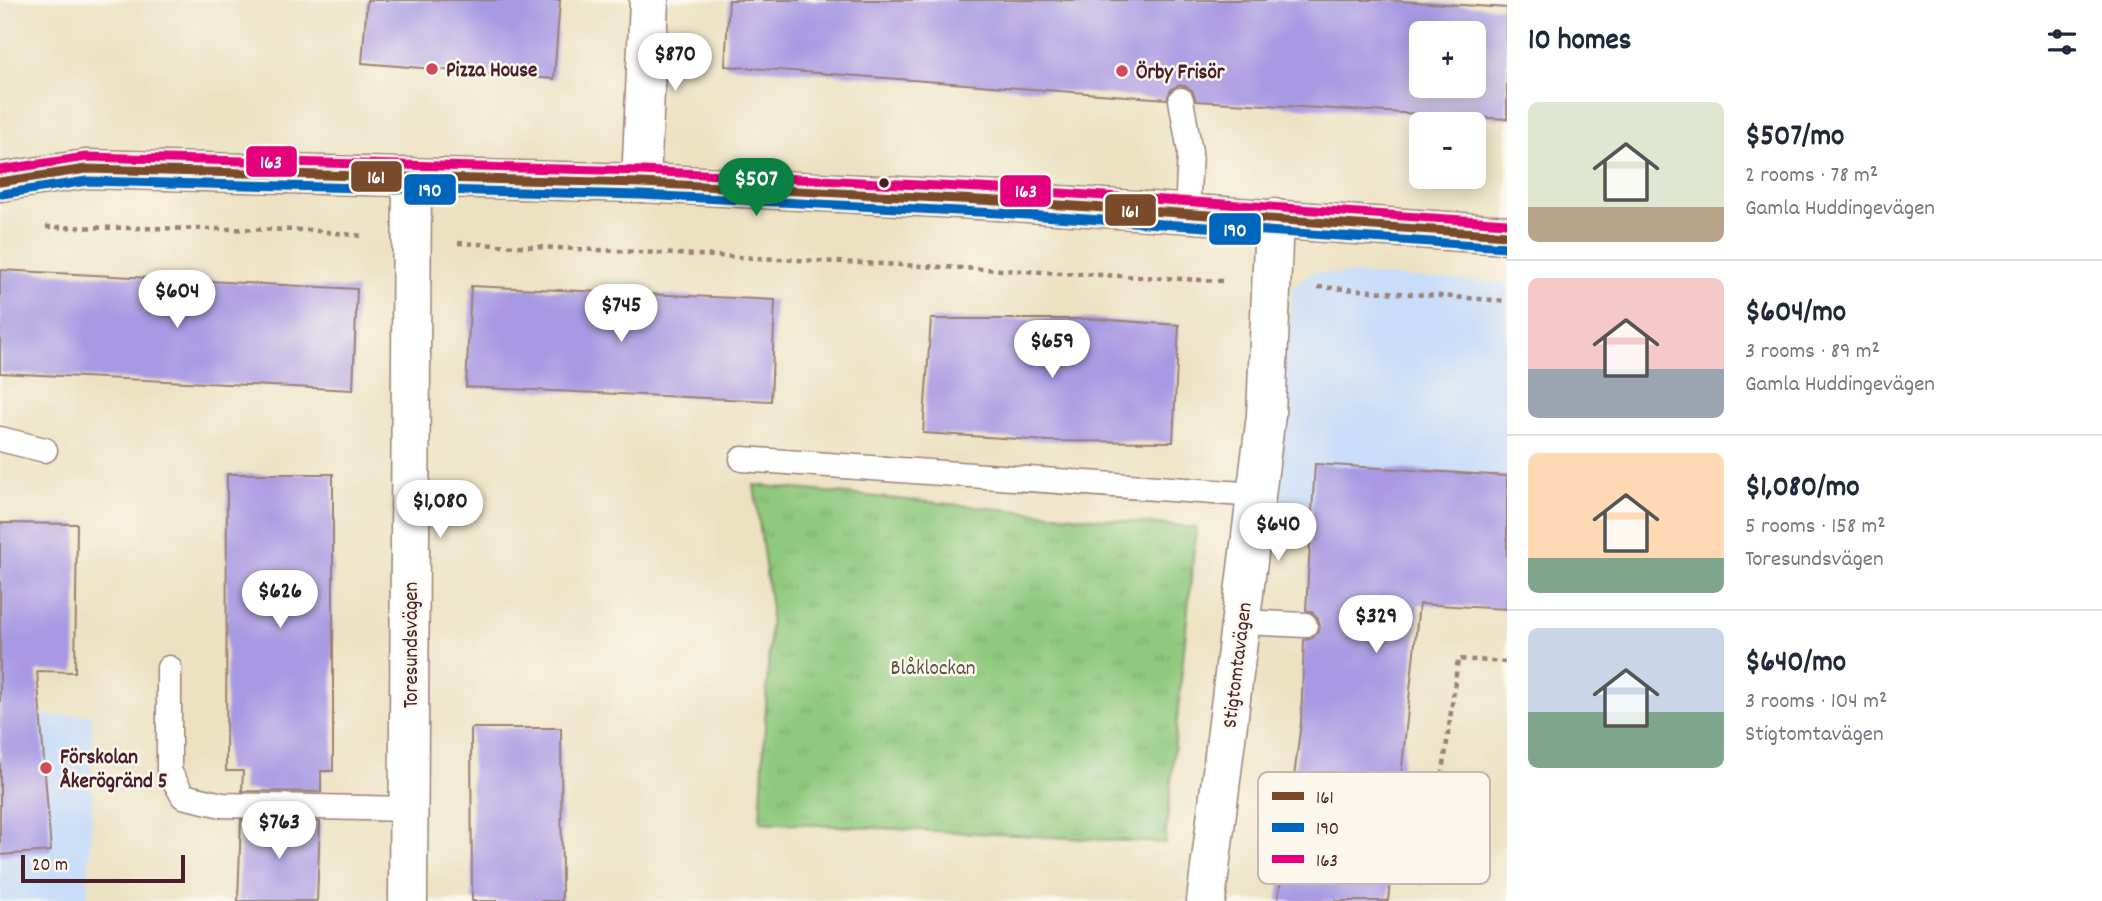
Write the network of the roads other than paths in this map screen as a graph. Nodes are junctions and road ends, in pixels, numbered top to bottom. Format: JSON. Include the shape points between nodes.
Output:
{"nodes":[{"id":1,"x":649,"y":0,"type":"edge"},
{"id":2,"x":1181,"y":100,"type":"dead end"},
{"id":3,"x":412,"y":178,"type":"junction"},
{"id":4,"x":0,"y":182,"type":"edge"},
{"id":5,"x":641,"y":183,"type":"junction"},
{"id":6,"x":1187,"y":214,"type":"junction"},
{"id":7,"x":1274,"y":218,"type":"junction"},
{"id":8,"x":1507,"y":235,"type":"edge"},
{"id":9,"x":0,"y":439,"type":"edge"},
{"id":10,"x":45,"y":450,"type":"dead end"},
{"id":11,"x":742,"y":459,"type":"dead end"},
{"id":12,"x":1257,"y":495,"type":"junction"},
{"id":13,"x":1241,"y":622,"type":"junction"},
{"id":14,"x":1305,"y":625,"type":"dead end"},
{"id":15,"x":169,"y":668,"type":"dead end"},
{"id":16,"x":409,"y":809,"type":"junction"},
{"id":17,"x":408,"y":901,"type":"edge"},
{"id":18,"x":1206,"y":901,"type":"edge"}],
"edges":[{"from":1,"to":5,"type":"street"},
{"from":2,"to":6,"type":"lane","via":[[1190,152]]},
{"from":3,"to":4,"type":"street","via":[[86,169]]},
{"from":3,"to":5,"type":"street"},
{"from":3,"to":16,"type":"street","name":"Toresundsvägen"},
{"from":5,"to":6,"type":"street"},
{"from":6,"to":7,"type":"street"},
{"from":7,"to":8,"type":"street"},
{"from":7,"to":12,"type":"street","name":"Stigtomtavägen","via":[[1266,415]]},
{"from":9,"to":10,"type":"lane"},
{"from":11,"to":12,"type":"lane"},
{"from":12,"to":13,"type":"street","name":"Stigtomtavägen"},
{"from":13,"to":14,"type":"lane"},
{"from":13,"to":18,"type":"street","name":"Stigtomtavägen"},
{"from":15,"to":16,"type":"lane","via":[[169,771],[183,796],[222,806]]},
{"from":16,"to":17,"type":"street","name":"Toresundsvägen"}]}
